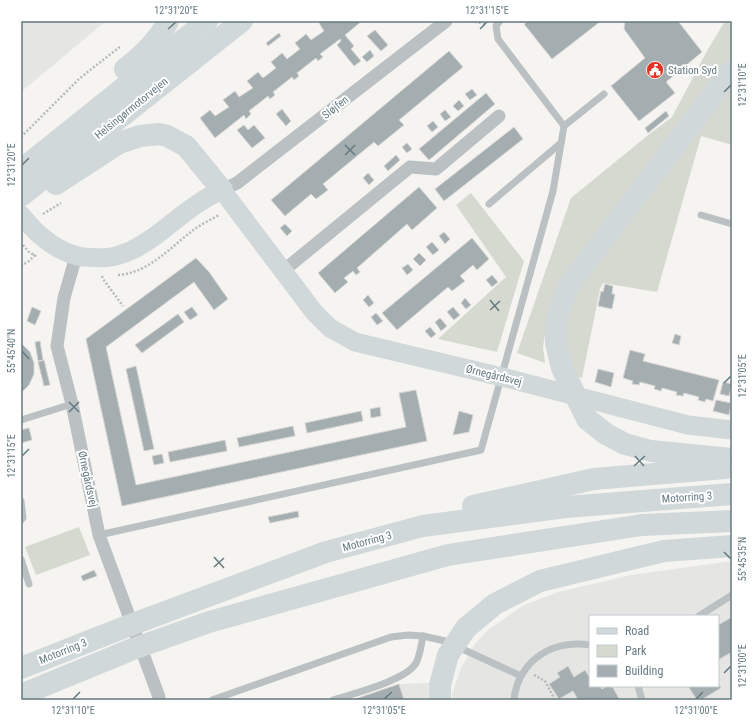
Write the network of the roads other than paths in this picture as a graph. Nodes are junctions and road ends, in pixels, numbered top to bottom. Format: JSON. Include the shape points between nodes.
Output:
{"nodes":[{"id":1,"x":168,"y":21,"type":"edge"},
{"id":2,"x":207,"y":21,"type":"edge"},
{"id":3,"x":242,"y":21,"type":"edge"},
{"id":4,"x":446,"y":21,"type":"edge"},
{"id":5,"x":500,"y":21,"type":"edge"},
{"id":6,"x":732,"y":70,"type":"edge"},
{"id":7,"x":604,"y":94,"type":"dead end"},
{"id":8,"x":499,"y":116,"type":"dead end"},
{"id":9,"x":564,"y":126,"type":"junction"},
{"id":10,"x":561,"y":143,"type":"junction"},
{"id":11,"x":21,"y":166,"type":"edge"},
{"id":12,"x":21,"y":170,"type":"edge"},
{"id":13,"x":222,"y":190,"type":"junction"},
{"id":14,"x":21,"y":196,"type":"edge"},
{"id":15,"x":488,"y":204,"type":"dead end"},
{"id":16,"x":21,"y":207,"type":"edge"},
{"id":17,"x":21,"y":215,"type":"edge"},
{"id":18,"x":701,"y":215,"type":"dead end"},
{"id":19,"x":732,"y":224,"type":"edge"},
{"id":20,"x":34,"y":236,"type":"edge"},
{"id":21,"x":76,"y":256,"type":"junction"},
{"id":22,"x":283,"y":271,"type":"junction"},
{"id":23,"x":502,"y":377,"type":"junction"},
{"id":24,"x":72,"y":404,"type":"junction"},
{"id":25,"x":21,"y":420,"type":"edge"},
{"id":26,"x":732,"y":430,"type":"edge"},
{"id":27,"x":732,"y":458,"type":"edge"},
{"id":28,"x":732,"y":468,"type":"edge"},
{"id":29,"x":732,"y":494,"type":"edge"},
{"id":30,"x":21,"y":501,"type":"edge"},
{"id":31,"x":21,"y":520,"type":"edge"},
{"id":32,"x":732,"y":521,"type":"edge"},
{"id":33,"x":423,"y":526,"type":"junction"},
{"id":34,"x":99,"y":535,"type":"junction"},
{"id":35,"x":732,"y":546,"type":"edge"},
{"id":36,"x":21,"y":559,"type":"edge"},
{"id":37,"x":29,"y":584,"type":"dead end"},
{"id":38,"x":732,"y":596,"type":"edge"},
{"id":39,"x":701,"y":615,"type":"edge"},
{"id":40,"x":423,"y":636,"type":"junction"},
{"id":41,"x":589,"y":645,"type":"edge"},
{"id":42,"x":21,"y":668,"type":"edge"},
{"id":43,"x":523,"y":673,"type":"junction"},
{"id":44,"x":638,"y":687,"type":"edge"},
{"id":45,"x":21,"y":695,"type":"edge"},
{"id":46,"x":159,"y":699,"type":"edge"},
{"id":47,"x":212,"y":700,"type":"edge"},
{"id":48,"x":333,"y":700,"type":"edge"},
{"id":49,"x":440,"y":700,"type":"edge"},
{"id":50,"x":514,"y":700,"type":"edge"},
{"id":51,"x":642,"y":700,"type":"edge"}],
"edges":[{"from":1,"to":11,"type":"highway","via":[[143,54],[65,117]]},
{"from":2,"to":12,"type":"highway","name":"Helsingørmotorvejen"},
{"from":3,"to":14,"type":"highway","name":"Helsingørmotorvejen"},
{"from":4,"to":13,"type":"street","name":"Sløjfen","via":[[237,183]]},
{"from":5,"to":9,"type":"lane","via":[[496,26],[498,39]]},
{"from":6,"to":27,"type":"highway","via":[[569,284],[556,320],[556,343],[562,368],[587,419],[606,434],[625,444],[651,451]]},
{"from":7,"to":9,"type":"lane"},
{"from":8,"to":22,"type":"street","via":[[436,169],[410,167]]},
{"from":9,"to":10,"type":"lane"},
{"from":10,"to":15,"type":"lane"},
{"from":10,"to":23,"type":"lane","via":[[553,190]]},
{"from":13,"to":16,"type":"highway","via":[[186,146],[167,136],[149,134],[119,143]]},
{"from":13,"to":21,"type":"street","via":[[208,196],[129,252],[101,258]]},
{"from":13,"to":22,"type":"street","name":"Ørnegårdsvej"},
{"from":17,"to":20,"type":"street"},
{"from":18,"to":19,"type":"lane"},
{"from":20,"to":21,"type":"street"},
{"from":21,"to":24,"type":"street","name":"Ørnegårdsvej","via":[[64,298],[57,346]]},
{"from":22,"to":23,"type":"street","name":"Ørnegårdsvej","via":[[314,312],[330,328],[355,342]]},
{"from":23,"to":26,"type":"street","name":"Ørnegårdsvej","via":[[688,425]]},
{"from":23,"to":34,"type":"lane","via":[[481,450]]},
{"from":24,"to":25,"type":"lane"},
{"from":24,"to":34,"type":"street","name":"Ørnegårdsvej"},
{"from":28,"to":33,"type":"highway","via":[[594,479],[451,511]]},
{"from":29,"to":33,"type":"highway","name":"Motorring 3","via":[[566,507]]},
{"from":30,"to":31,"type":"lane"},
{"from":32,"to":45,"type":"highway","via":[[642,525],[448,555],[209,622]]},
{"from":33,"to":42,"type":"highway","name":"Motorring 3","via":[[326,552]]},
{"from":34,"to":46,"type":"street","name":"Ørnegårdsvej"},
{"from":35,"to":49,"type":"highway","via":[[664,551],[540,581],[495,604],[466,628],[448,655],[440,685]]},
{"from":36,"to":37,"type":"lane"},
{"from":38,"to":39,"type":"lane"},
{"from":40,"to":43,"type":"lane","via":[[445,641]]},
{"from":40,"to":47,"type":"lane","via":[[391,637]]},
{"from":40,"to":48,"type":"lane","via":[[416,663],[411,670],[400,677]]},
{"from":41,"to":43,"type":"lane","via":[[560,645],[544,652]]},
{"from":43,"to":50,"type":"lane"},
{"from":44,"to":51,"type":"lane"}]}
